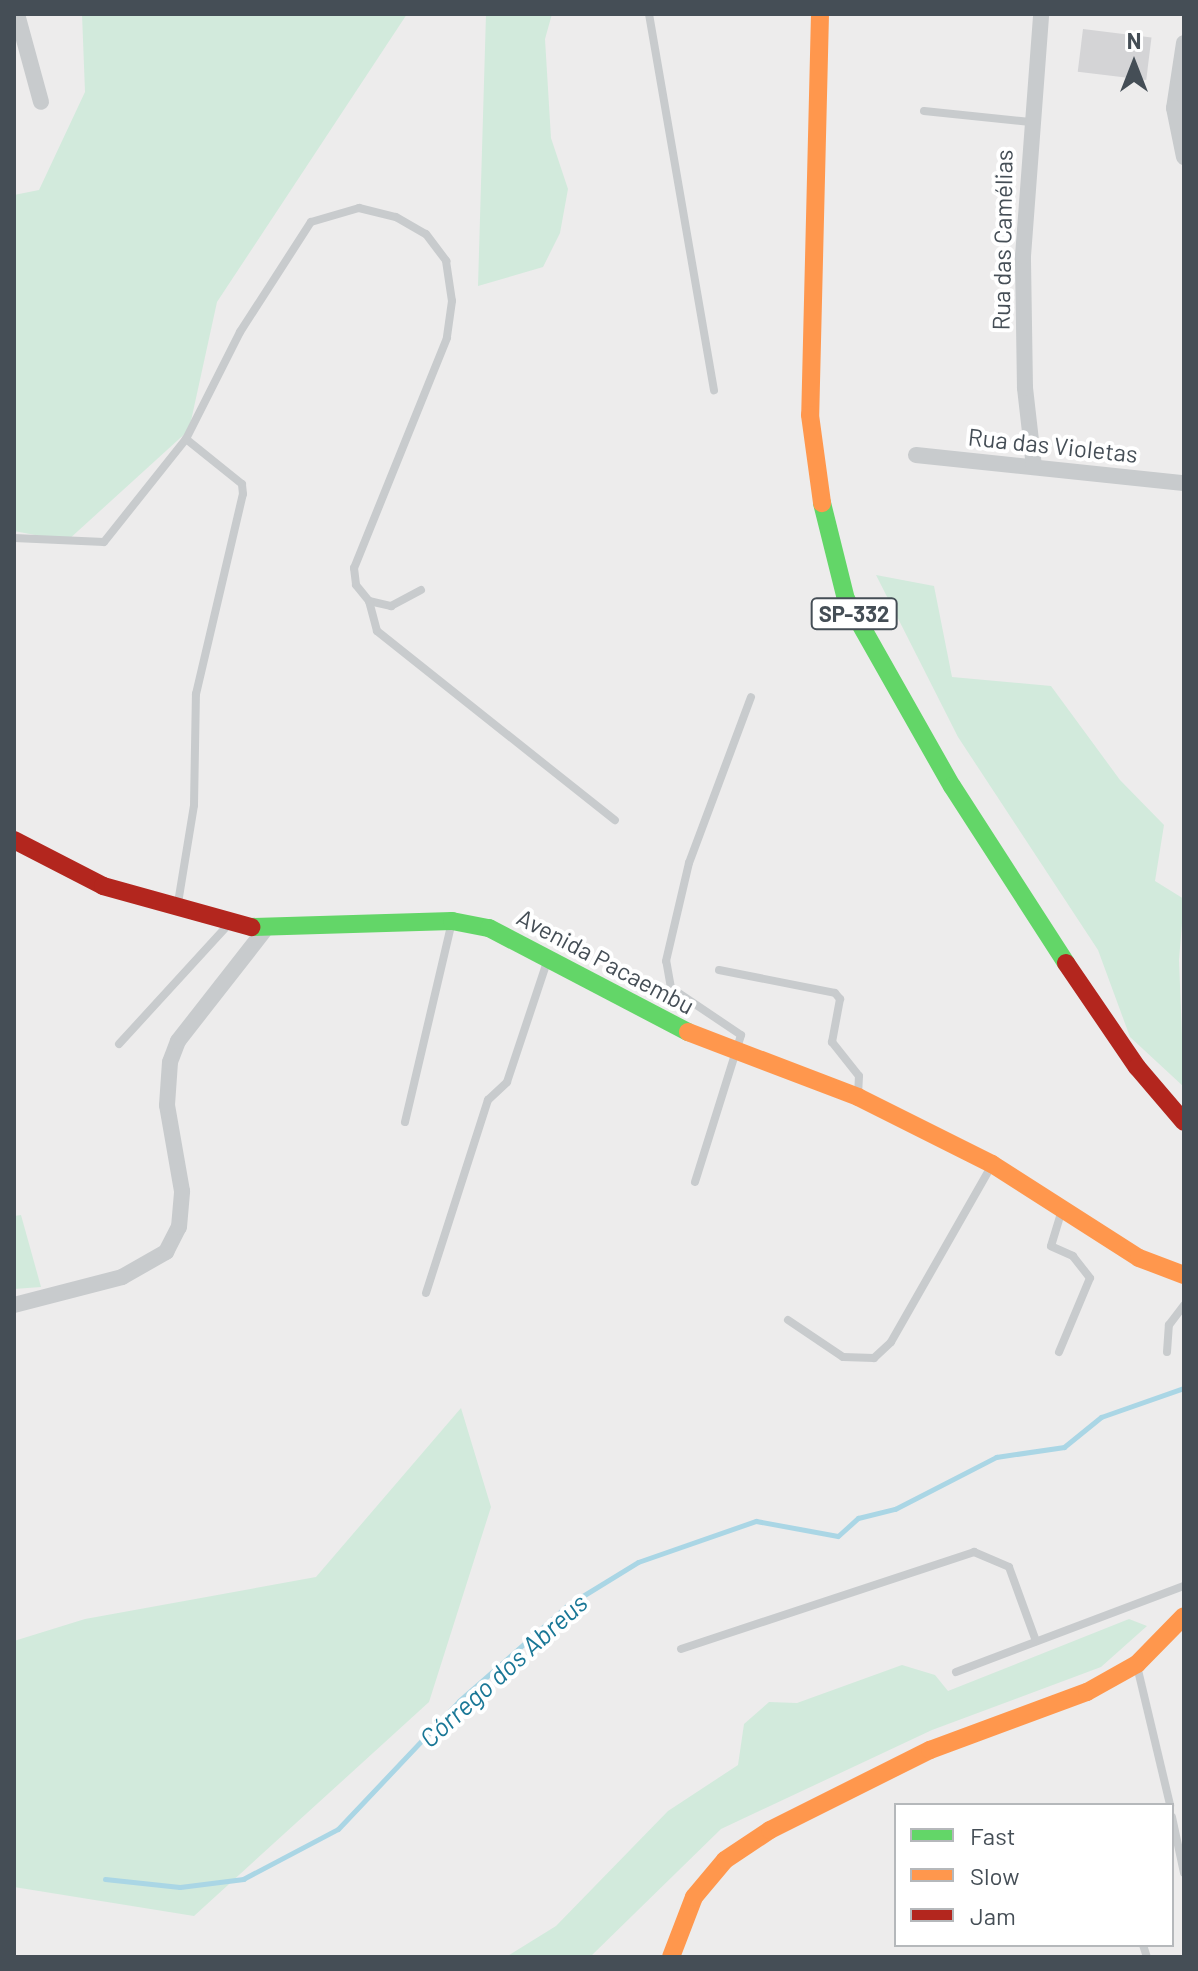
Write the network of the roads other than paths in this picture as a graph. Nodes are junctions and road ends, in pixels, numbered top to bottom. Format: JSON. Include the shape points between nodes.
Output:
{"nodes":[{"id":1,"x":17,"y":14,"type":"edge"},
{"id":2,"x":649,"y":14,"type":"edge"},
{"id":3,"x":820,"y":14,"type":"edge"},
{"id":4,"x":1041,"y":14,"type":"edge"},
{"id":5,"x":1184,"y":43,"type":"edge"},
{"id":6,"x":41,"y":102,"type":"dead end"},
{"id":7,"x":924,"y":111,"type":"dead end"},
{"id":8,"x":1030,"y":122,"type":"junction"},
{"id":9,"x":1184,"y":157,"type":"edge"},
{"id":10,"x":714,"y":390,"type":"dead end"},
{"id":11,"x":186,"y":439,"type":"junction"},
{"id":12,"x":916,"y":455,"type":"dead end"},
{"id":13,"x":1034,"y":467,"type":"junction"},
{"id":14,"x":1184,"y":483,"type":"edge"},
{"id":15,"x":14,"y":538,"type":"edge"},
{"id":16,"x":421,"y":590,"type":"dead end"},
{"id":17,"x":369,"y":601,"type":"junction"},
{"id":18,"x":751,"y":697,"type":"dead end"},
{"id":19,"x":615,"y":820,"type":"dead end"},
{"id":20,"x":14,"y":840,"type":"edge"},
{"id":21,"x":178,"y":908,"type":"junction"},
{"id":22,"x":452,"y":921,"type":"junction"},
{"id":23,"x":231,"y":923,"type":"junction"},
{"id":24,"x":264,"y":931,"type":"junction"},
{"id":25,"x":548,"y":957,"type":"junction"},
{"id":26,"x":719,"y":970,"type":"dead end"},
{"id":27,"x":119,"y":1044,"type":"dead end"},
{"id":28,"x":740,"y":1051,"type":"junction"},
{"id":29,"x":858,"y":1097,"type":"junction"},
{"id":30,"x":405,"y":1122,"type":"dead end"},
{"id":31,"x":1184,"y":1122,"type":"edge"},
{"id":32,"x":992,"y":1164,"type":"junction"},
{"id":33,"x":695,"y":1182,"type":"dead end"},
{"id":34,"x":1062,"y":1209,"type":"junction"},
{"id":35,"x":1184,"y":1275,"type":"edge"},
{"id":36,"x":426,"y":1293,"type":"dead end"},
{"id":37,"x":14,"y":1305,"type":"edge"},
{"id":38,"x":1184,"y":1305,"type":"edge"},
{"id":39,"x":788,"y":1320,"type":"dead end"},
{"id":40,"x":1059,"y":1352,"type":"dead end"},
{"id":41,"x":1167,"y":1352,"type":"dead end"},
{"id":42,"x":1184,"y":1586,"type":"edge"},
{"id":43,"x":1184,"y":1616,"type":"edge"},
{"id":44,"x":1036,"y":1641,"type":"junction"},
{"id":45,"x":681,"y":1649,"type":"dead end"},
{"id":46,"x":1137,"y":1664,"type":"junction"},
{"id":47,"x":956,"y":1672,"type":"dead end"},
{"id":48,"x":1170,"y":1803,"type":"edge"},
{"id":49,"x":1174,"y":1826,"type":"edge"},
{"id":50,"x":1184,"y":1873,"type":"edge"},
{"id":51,"x":671,"y":1957,"type":"edge"}],
"edges":[{"from":1,"to":6,"type":"street"},
{"from":2,"to":10,"type":"lane"},
{"from":3,"to":31,"type":"street","number":"SP-332","via":[[810,415],[824,516],[846,599],[952,786],[1049,938],[1137,1067]]},
{"from":4,"to":8,"type":"street","name":"Rua das Camélias"},
{"from":5,"to":9,"type":"street","via":[[1174,108]]},
{"from":7,"to":8,"type":"lane"},
{"from":8,"to":13,"type":"street","name":"Rua das Camélias","via":[[1023,271],[1025,388]]},
{"from":11,"to":15,"type":"lane","via":[[104,542]]},
{"from":11,"to":17,"type":"lane","via":[[240,332],[311,222],[359,208],[396,217],[426,234],[446,261],[452,301],[447,338],[354,568],[356,585]]},
{"from":11,"to":21,"type":"lane","via":[[242,484],[243,494],[196,694],[194,805]]},
{"from":12,"to":13,"type":"street","name":"Rua das Violetas"},
{"from":13,"to":14,"type":"street","name":"Rua das Violetas"},
{"from":16,"to":17,"type":"lane","via":[[391,606]]},
{"from":17,"to":19,"type":"lane","via":[[377,631]]},
{"from":18,"to":28,"type":"lane","via":[[689,863],[666,961],[671,988],[687,1004],[733,1025],[741,1035]]},
{"from":20,"to":21,"type":"street","name":"Avenida Pacaembu","via":[[103,886]]},
{"from":21,"to":23,"type":"street","name":"Avenida Pacaembu"},
{"from":22,"to":24,"type":"street","name":"Avenida Pacaembu"},
{"from":22,"to":25,"type":"street","name":"Avenida Pacaembu","via":[[489,928]]},
{"from":22,"to":30,"type":"lane"},
{"from":23,"to":24,"type":"street","name":"Avenida Pacaembu"},
{"from":23,"to":27,"type":"lane"},
{"from":24,"to":37,"type":"street","via":[[178,1041],[170,1062],[167,1105],[182,1191],[179,1227],[166,1252],[122,1277]]},
{"from":25,"to":28,"type":"street","name":"Avenida Pacaembu","via":[[659,1021]]},
{"from":25,"to":36,"type":"lane","via":[[507,1082],[488,1100]]},
{"from":26,"to":29,"type":"lane","via":[[835,993],[840,999],[832,1042],[859,1076]]},
{"from":28,"to":29,"type":"street","name":"Avenida Pacaembu"},
{"from":28,"to":33,"type":"lane"},
{"from":29,"to":32,"type":"street","name":"Avenida Pacaembu"},
{"from":32,"to":34,"type":"street","name":"Avenida Pacaembu"},
{"from":32,"to":39,"type":"lane","via":[[891,1342],[874,1358],[843,1357]]},
{"from":34,"to":35,"type":"street","name":"Avenida Pacaembu","via":[[1139,1258]]},
{"from":34,"to":40,"type":"lane","via":[[1051,1246],[1073,1256],[1090,1278]]},
{"from":38,"to":41,"type":"lane","via":[[1169,1325]]},
{"from":42,"to":44,"type":"lane"},
{"from":43,"to":46,"type":"street"},
{"from":44,"to":45,"type":"lane","via":[[1009,1567],[974,1552]]},
{"from":44,"to":47,"type":"lane"},
{"from":46,"to":48,"type":"lane"},
{"from":46,"to":51,"type":"street","via":[[1087,1692],[930,1750],[770,1830],[725,1860],[694,1897]]},
{"from":49,"to":50,"type":"lane"}]}
